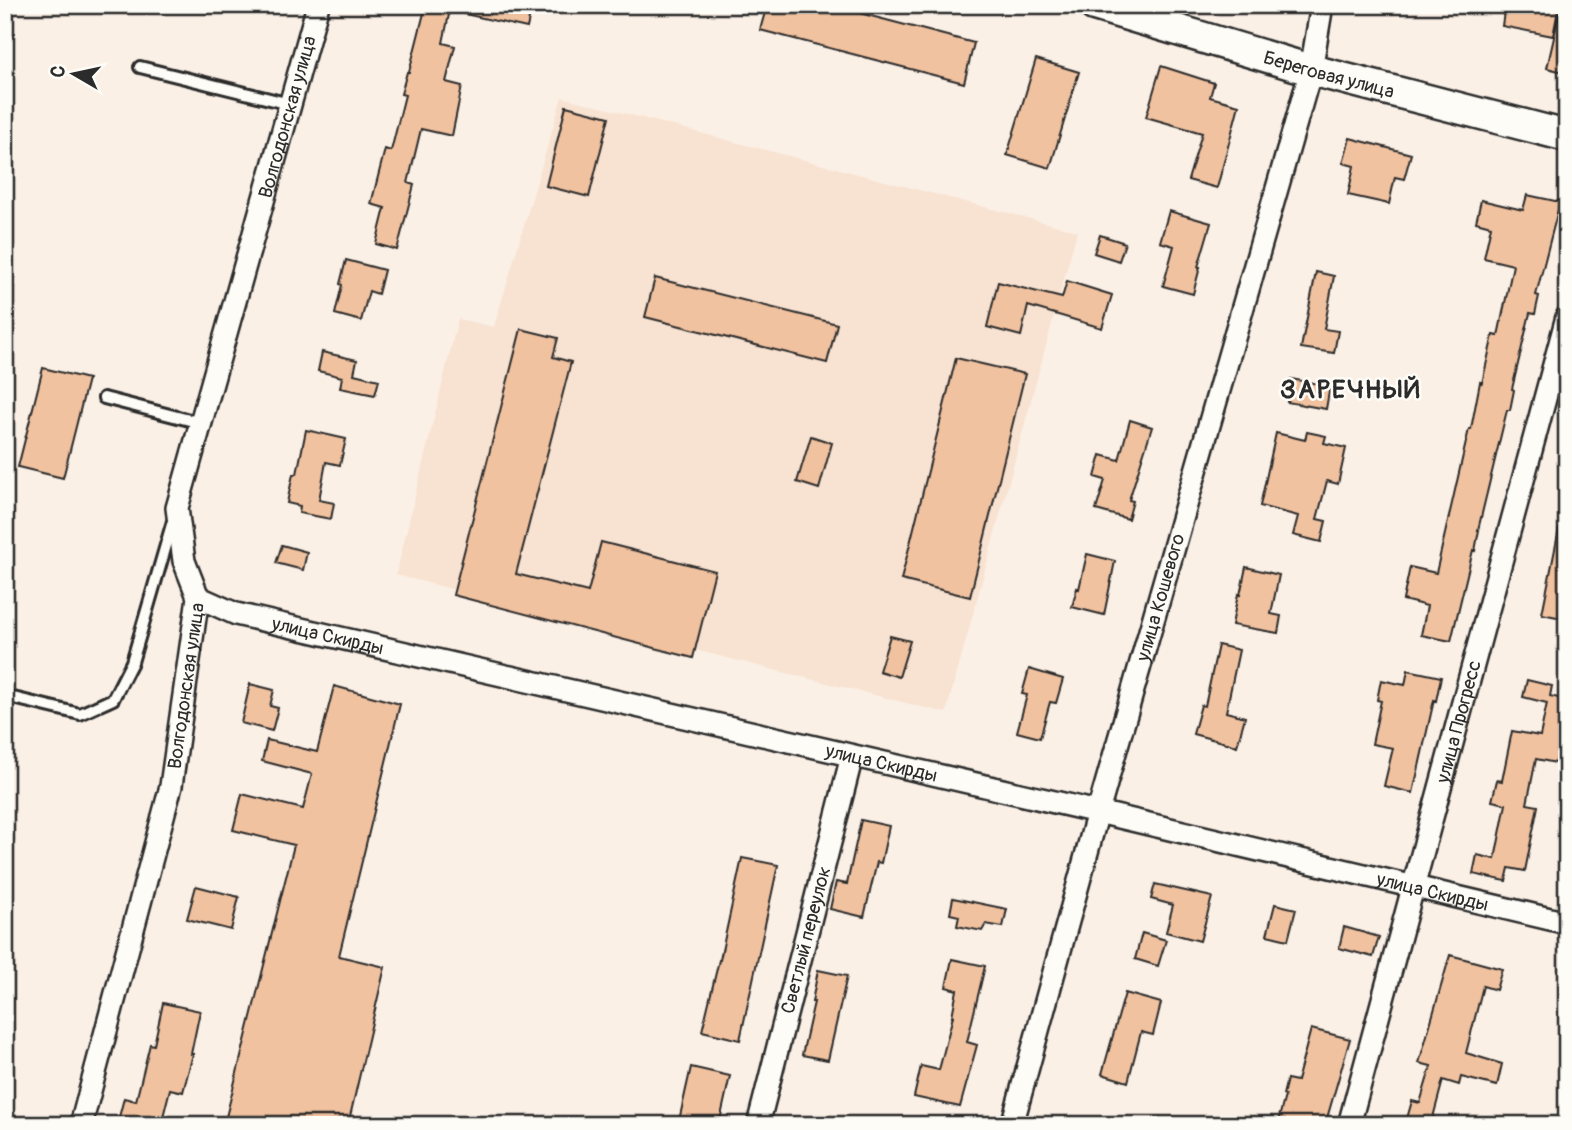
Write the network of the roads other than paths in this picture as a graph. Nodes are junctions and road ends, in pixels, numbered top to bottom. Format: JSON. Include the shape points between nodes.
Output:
{"nodes":[{"id":1,"x":318,"y":5,"type":"edge"},
{"id":2,"x":1094,"y":5,"type":"edge"},
{"id":3,"x":1322,"y":5,"type":"edge"},
{"id":4,"x":140,"y":67,"type":"dead end"},
{"id":5,"x":1311,"y":70,"type":"junction"},
{"id":6,"x":290,"y":104,"type":"junction"},
{"id":7,"x":1567,"y":136,"type":"edge"},
{"id":8,"x":1567,"y":317,"type":"edge"},
{"id":9,"x":104,"y":398,"type":"dead end"},
{"id":10,"x":201,"y":423,"type":"junction"},
{"id":11,"x":177,"y":508,"type":"junction"},
{"id":12,"x":198,"y":597,"type":"junction"},
{"id":13,"x":5,"y":696,"type":"edge"},
{"id":14,"x":852,"y":756,"type":"junction"},
{"id":15,"x":1098,"y":811,"type":"junction"},
{"id":16,"x":1413,"y":886,"type":"junction"},
{"id":17,"x":1567,"y":923,"type":"edge"},
{"id":18,"x":81,"y":1125,"type":"edge"},
{"id":19,"x":758,"y":1125,"type":"edge"},
{"id":20,"x":1012,"y":1125,"type":"edge"},
{"id":21,"x":1349,"y":1125,"type":"edge"}],
"edges":[{"from":1,"to":6,"type":"street","name":"Волгодонская улица"},
{"from":2,"to":5,"type":"main road","name":"Береговая улица"},
{"from":3,"to":5,"type":"street","name":"улица Кошевого"},
{"from":4,"to":6,"type":"lane"},
{"from":5,"to":7,"type":"main road","name":"Береговая улица"},
{"from":5,"to":15,"type":"street","name":"улица Кошевого"},
{"from":6,"to":10,"type":"street","name":"Волгодонская улица"},
{"from":8,"to":16,"type":"street","name":"улица Прогресс"},
{"from":9,"to":10,"type":"lane"},
{"from":10,"to":11,"type":"street","name":"Волгодонская улица"},
{"from":11,"to":12,"type":"street","name":"Волгодонская улица","via":[[184,561]]},
{"from":11,"to":13,"type":"lane","via":[[132,662],[113,699],[80,714]]},
{"from":12,"to":14,"type":"street","name":"улица Скирды","via":[[236,614]]},
{"from":12,"to":18,"type":"street","name":"Волгодонская улица","via":[[171,786]]},
{"from":14,"to":15,"type":"street","name":"улица Скирды"},
{"from":14,"to":19,"type":"street","name":"Светлый переулок"},
{"from":15,"to":16,"type":"street","name":"улица Скирды"},
{"from":15,"to":20,"type":"street","name":"улица Кошевого"},
{"from":16,"to":17,"type":"street","name":"улица Скирды"},
{"from":16,"to":21,"type":"street","name":"улица Прогресс"}]}
